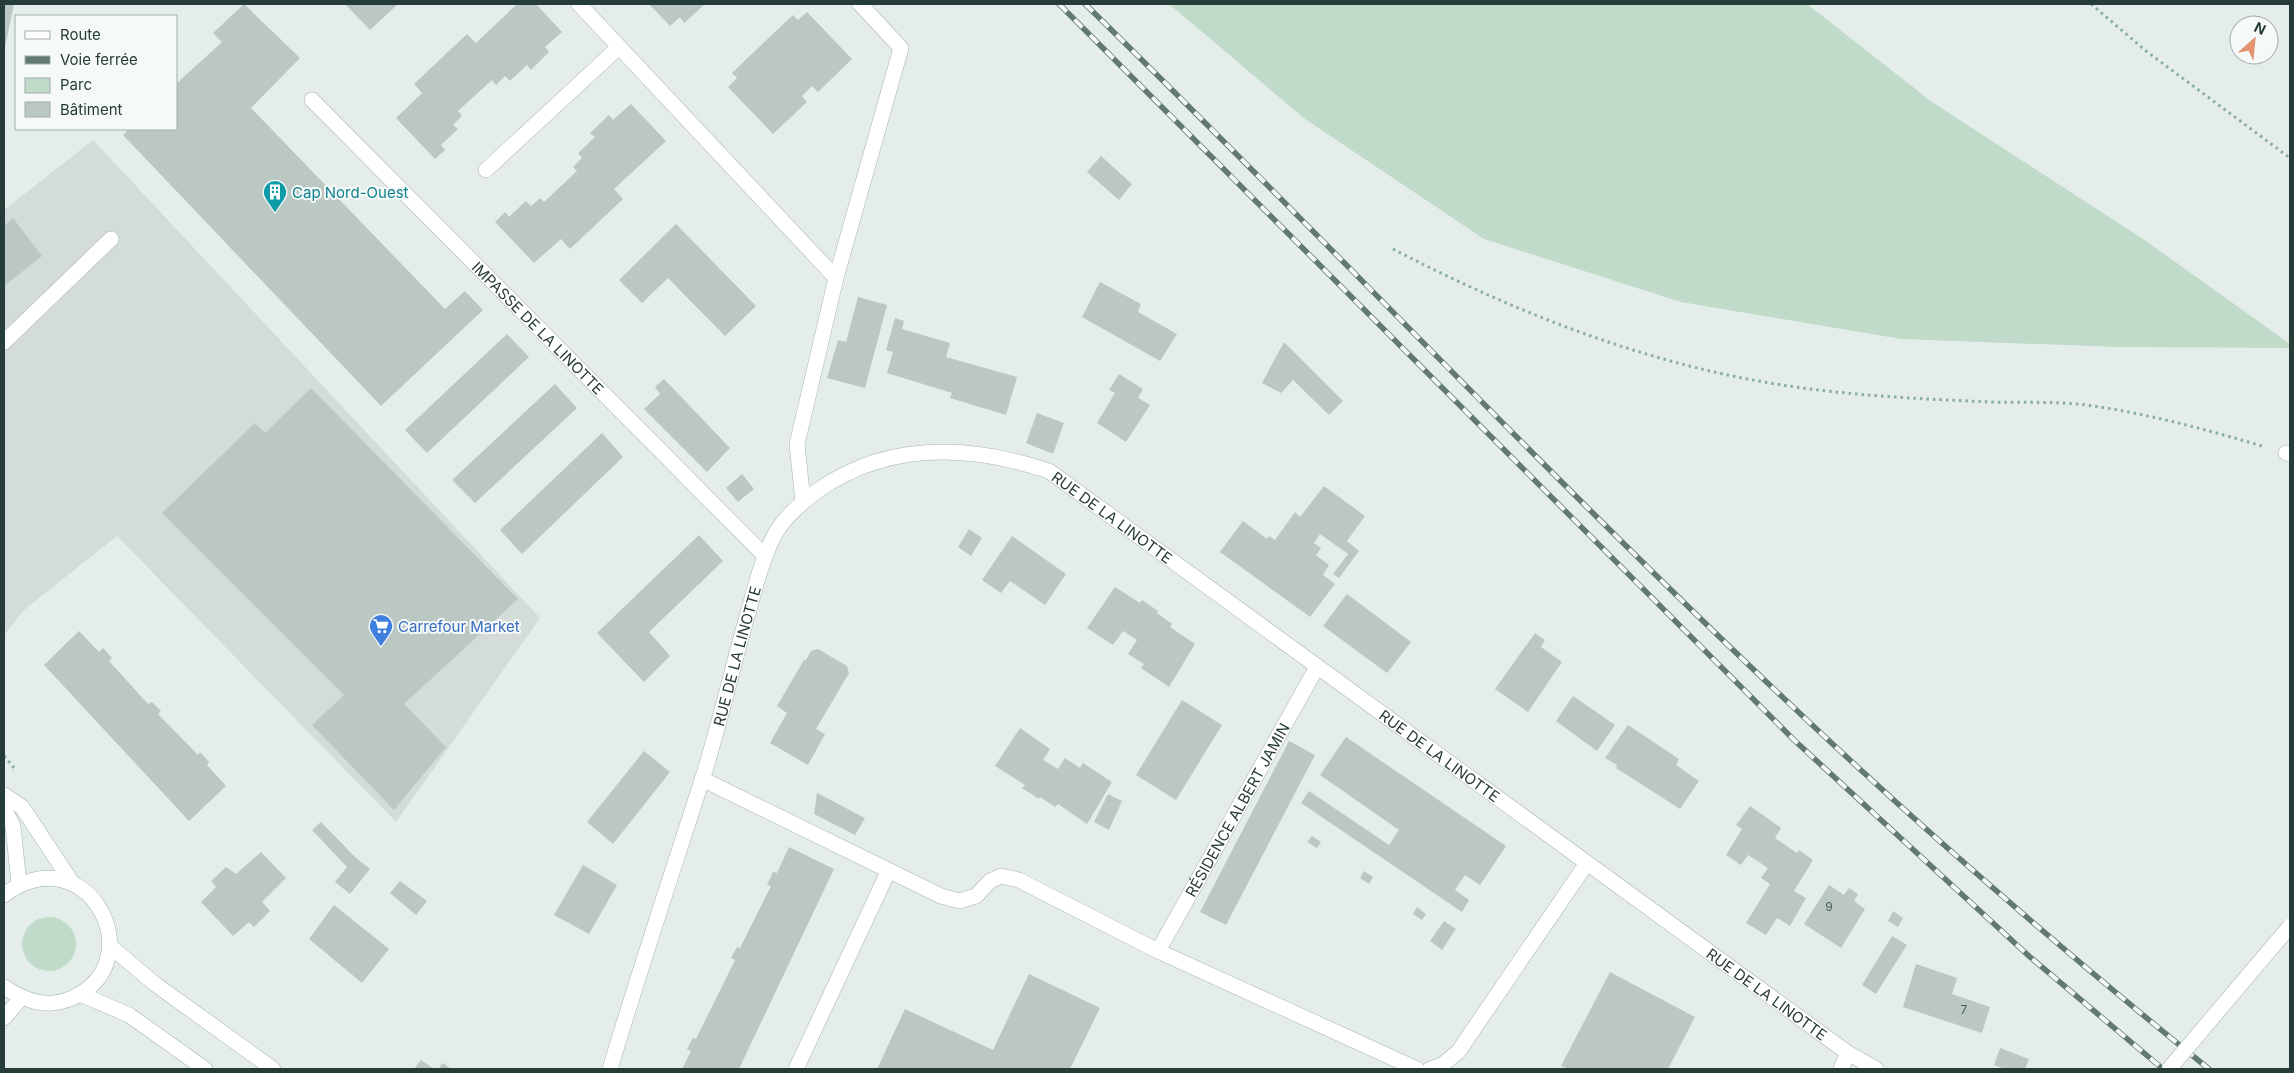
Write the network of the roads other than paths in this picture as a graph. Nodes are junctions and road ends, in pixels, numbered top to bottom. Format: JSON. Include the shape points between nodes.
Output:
{"nodes":[{"id":1,"x":579,"y":4,"type":"edge"},
{"id":2,"x":860,"y":4,"type":"edge"},
{"id":3,"x":619,"y":46,"type":"junction"},
{"id":4,"x":312,"y":100,"type":"dead end"},
{"id":5,"x":486,"y":170,"type":"dead end"},
{"id":6,"x":111,"y":239,"type":"dead end"},
{"id":7,"x":836,"y":278,"type":"junction"},
{"id":8,"x":4,"y":342,"type":"edge"},
{"id":9,"x":802,"y":502,"type":"junction"},
{"id":10,"x":765,"y":556,"type":"junction"},
{"id":11,"x":1317,"y":667,"type":"junction"},
{"id":12,"x":702,"y":779,"type":"junction"},
{"id":13,"x":4,"y":795,"type":"edge"},
{"id":14,"x":4,"y":808,"type":"edge"},
{"id":15,"x":1587,"y":863,"type":"junction"},
{"id":16,"x":888,"y":872,"type":"junction"},
{"id":17,"x":19,"y":884,"type":"junction"},
{"id":18,"x":73,"y":884,"type":"junction"},
{"id":19,"x":4,"y":895,"type":"edge"},
{"id":20,"x":2290,"y":926,"type":"edge"},
{"id":21,"x":110,"y":946,"type":"junction"},
{"id":22,"x":1158,"y":951,"type":"junction"},
{"id":23,"x":4,"y":987,"type":"edge"},
{"id":24,"x":80,"y":994,"type":"junction"},
{"id":25,"x":21,"y":998,"type":"junction"},
{"id":26,"x":4,"y":1018,"type":"edge"},
{"id":27,"x":1848,"y":1053,"type":"junction"},
{"id":28,"x":206,"y":1069,"type":"edge"},
{"id":29,"x":273,"y":1069,"type":"edge"},
{"id":30,"x":610,"y":1069,"type":"edge"},
{"id":31,"x":796,"y":1069,"type":"edge"},
{"id":32,"x":1417,"y":1069,"type":"edge"},
{"id":33,"x":1430,"y":1069,"type":"edge"},
{"id":34,"x":1841,"y":1069,"type":"edge"},
{"id":35,"x":1876,"y":1069,"type":"edge"},
{"id":36,"x":2169,"y":1069,"type":"edge"}],
"edges":[{"from":1,"to":3,"type":"street"},
{"from":2,"to":7,"type":"street","via":[[901,48]]},
{"from":3,"to":5,"type":"street"},
{"from":3,"to":7,"type":"street"},
{"from":4,"to":10,"type":"street","name":"IMPASSE DE LA LINOTTE"},
{"from":6,"to":8,"type":"street"},
{"from":7,"to":9,"type":"street","via":[[797,444]]},
{"from":9,"to":10,"type":"street","name":"RUE DE LA LINOTTE","via":[[774,536]]},
{"from":9,"to":11,"type":"street","name":"RUE DE LA LINOTTE","via":[[860,467],[894,456],[932,451],[1015,460],[1049,471],[1079,491]]},
{"from":10,"to":12,"type":"street","name":"RUE DE LA LINOTTE"},
{"from":11,"to":15,"type":"street","name":"RUE DE LA LINOTTE"},
{"from":11,"to":22,"type":"street","name":"RÉSIDENCE ALBERT JAMIN"},
{"from":12,"to":16,"type":"street"},
{"from":12,"to":30,"type":"street","name":"RUE DE LA LINOTTE"},
{"from":13,"to":18,"type":"street","via":[[22,808]]},
{"from":14,"to":17,"type":"street","via":[[13,826]]},
{"from":15,"to":27,"type":"street","name":"RUE DE LA LINOTTE"},
{"from":15,"to":33,"type":"street","via":[[1458,1052],[1442,1066]]},
{"from":16,"to":22,"type":"street","via":[[959,901],[976,896],[990,880],[1001,876],[1019,880]]},
{"from":16,"to":31,"type":"street"},
{"from":17,"to":18,"type":"street","via":[[37,878],[55,878]]},
{"from":17,"to":19,"type":"street"},
{"from":18,"to":21,"type":"street","via":[[89,894],[101,909],[108,927]]},
{"from":20,"to":36,"type":"street","bridge":true},
{"from":21,"to":24,"type":"street","via":[[101,974]]},
{"from":21,"to":29,"type":"street","via":[[155,984]]},
{"from":22,"to":32,"type":"street"},
{"from":23,"to":25,"type":"street"},
{"from":24,"to":25,"type":"street","via":[[61,1002],[41,1004]]},
{"from":24,"to":28,"type":"street","via":[[129,1015]]},
{"from":25,"to":26,"type":"street"},
{"from":27,"to":34,"type":"street"},
{"from":27,"to":35,"type":"street","name":"RUE DE LA LINOTTE"}]}
